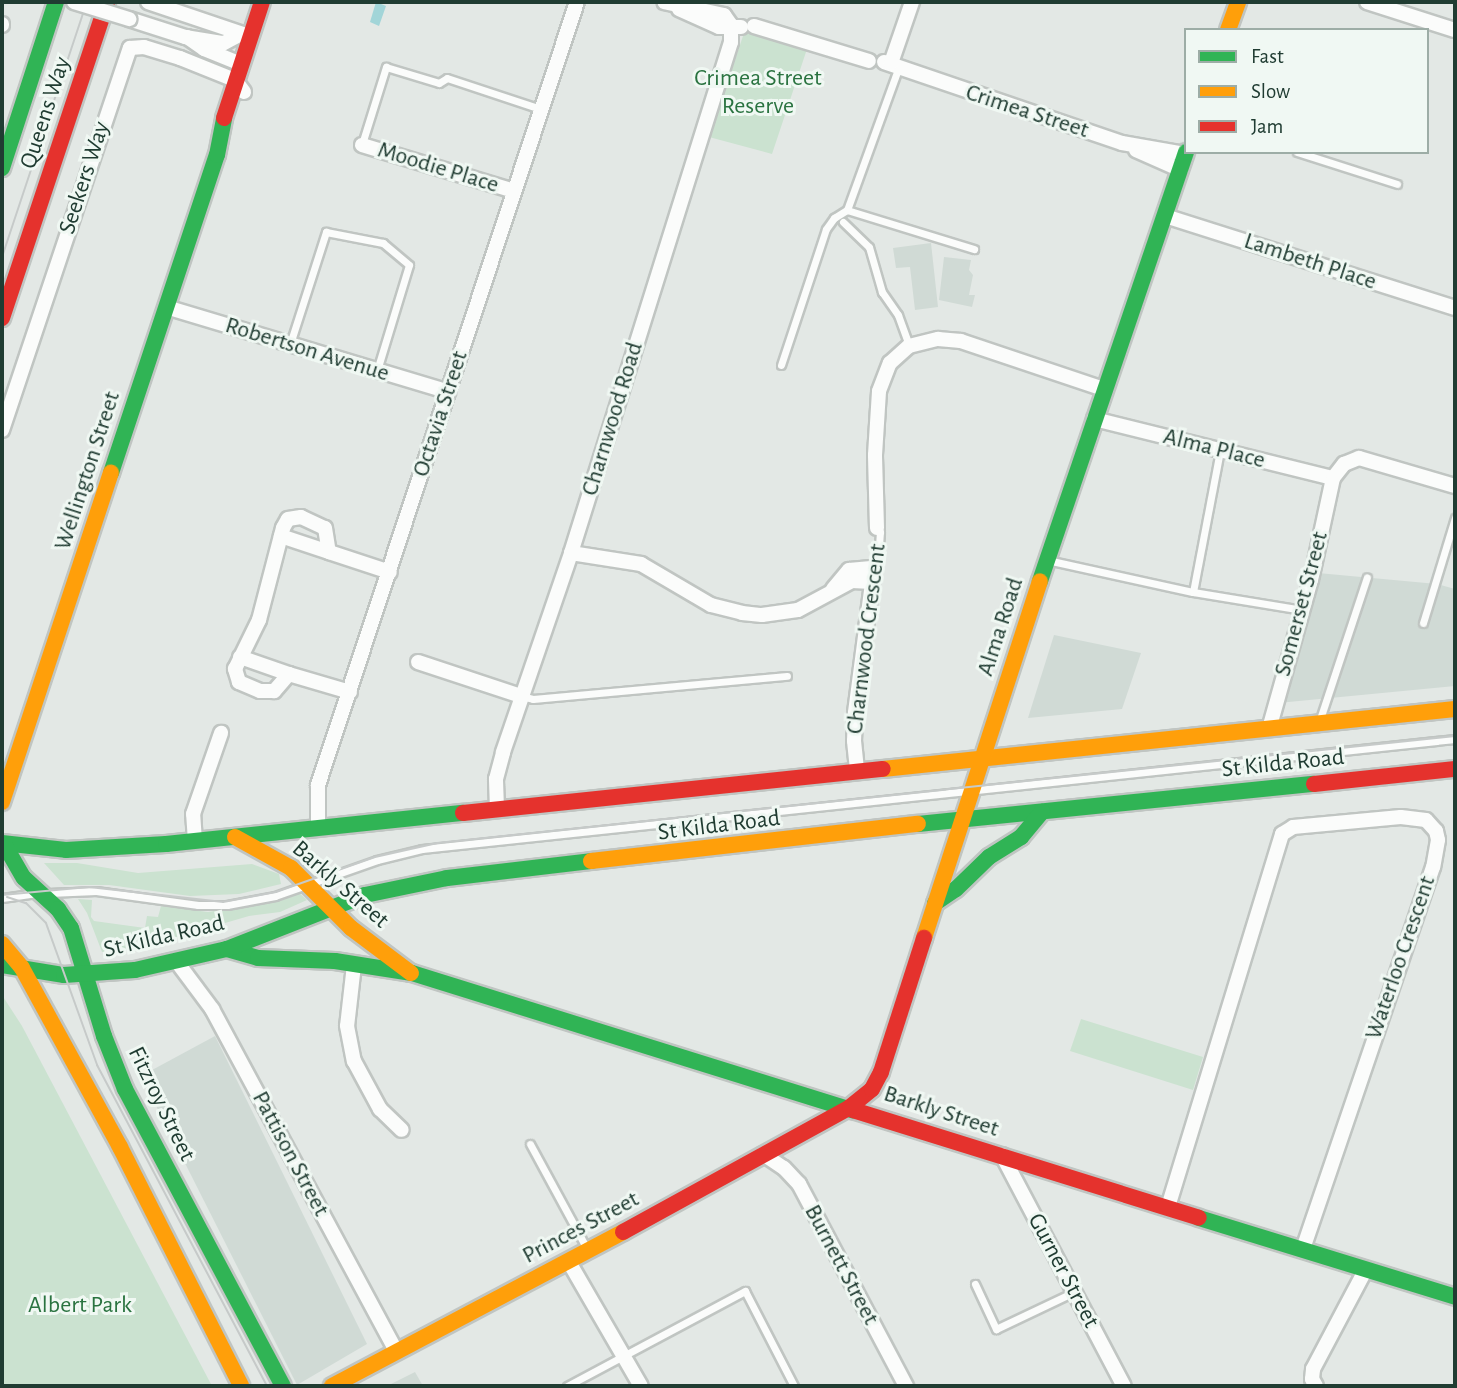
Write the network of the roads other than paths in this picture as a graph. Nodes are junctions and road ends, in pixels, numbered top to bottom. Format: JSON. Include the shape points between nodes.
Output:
{"nodes":[{"id":1,"x":56,"y":2,"type":"edge"},
{"id":2,"x":74,"y":2,"type":"edge"},
{"id":3,"x":107,"y":2,"type":"edge"},
{"id":4,"x":148,"y":2,"type":"edge"},
{"id":5,"x":262,"y":2,"type":"edge"},
{"id":6,"x":273,"y":2,"type":"edge"},
{"id":7,"x":577,"y":2,"type":"edge"},
{"id":8,"x":664,"y":2,"type":"edge"},
{"id":9,"x":912,"y":2,"type":"edge"},
{"id":10,"x":1238,"y":2,"type":"edge"},
{"id":11,"x":1367,"y":2,"type":"edge"},
{"id":12,"x":742,"y":27,"type":"junction"},
{"id":13,"x":1229,"y":28,"type":"edge"},
{"id":14,"x":1455,"y":30,"type":"edge"},
{"id":15,"x":246,"y":35,"type":"junction"},
{"id":16,"x":186,"y":37,"type":"junction"},
{"id":17,"x":869,"y":61,"type":"joint"},
{"id":18,"x":241,"y":64,"type":"junction"},
{"id":19,"x":891,"y":66,"type":"junction"},
{"id":20,"x":240,"y":87,"type":"junction"},
{"id":21,"x":541,"y":109,"type":"junction"},
{"id":22,"x":362,"y":145,"type":"joint"},
{"id":23,"x":1303,"y":154,"type":"edge"},
{"id":24,"x":1184,"y":159,"type":"edge"},
{"id":25,"x":2,"y":168,"type":"edge"},
{"id":26,"x":1397,"y":184,"type":"dead end"},
{"id":27,"x":514,"y":191,"type":"junction"},
{"id":28,"x":847,"y":210,"type":"junction"},
{"id":29,"x":1165,"y":216,"type":"junction"},
{"id":30,"x":844,"y":222,"type":"dead end"},
{"id":31,"x":974,"y":249,"type":"dead end"},
{"id":32,"x":166,"y":307,"type":"junction"},
{"id":33,"x":1455,"y":308,"type":"edge"},
{"id":34,"x":2,"y":318,"type":"edge"},
{"id":35,"x":290,"y":344,"type":"junction"},
{"id":36,"x":909,"y":346,"type":"junction"},
{"id":37,"x":781,"y":365,"type":"dead end"},
{"id":38,"x":377,"y":370,"type":"junction"},
{"id":39,"x":1104,"y":390,"type":"junction"},
{"id":40,"x":449,"y":392,"type":"junction"},
{"id":41,"x":1094,"y":419,"type":"junction"},
{"id":42,"x":2,"y":430,"type":"edge"},
{"id":43,"x":1220,"y":451,"type":"junction"},
{"id":44,"x":1334,"y":478,"type":"junction"},
{"id":45,"x":1455,"y":486,"type":"edge"},
{"id":46,"x":1455,"y":518,"type":"edge"},
{"id":47,"x":877,"y":528,"type":"joint"},
{"id":48,"x":281,"y":536,"type":"junction"},
{"id":49,"x":329,"y":552,"type":"junction"},
{"id":50,"x":571,"y":553,"type":"junction"},
{"id":51,"x":1047,"y":560,"type":"junction"},
{"id":52,"x":390,"y":572,"type":"junction"},
{"id":53,"x":873,"y":575,"type":"junction"},
{"id":54,"x":1367,"y":577,"type":"dead end"},
{"id":55,"x":1193,"y":592,"type":"junction"},
{"id":56,"x":1303,"y":610,"type":"junction"},
{"id":57,"x":1423,"y":623,"type":"dead end"},
{"id":58,"x":240,"y":657,"type":"junction"},
{"id":59,"x":418,"y":662,"type":"dead end"},
{"id":60,"x":289,"y":674,"type":"junction"},
{"id":61,"x":787,"y":676,"type":"dead end"},
{"id":62,"x":350,"y":692,"type":"junction"},
{"id":63,"x":521,"y":696,"type":"junction"},
{"id":64,"x":1455,"y":709,"type":"edge"},
{"id":65,"x":1319,"y":723,"type":"junction"},
{"id":66,"x":1269,"y":729,"type":"junction"},
{"id":67,"x":221,"y":733,"type":"dead end"},
{"id":68,"x":1455,"y":739,"type":"edge"},
{"id":69,"x":982,"y":759,"type":"junction"},
{"id":70,"x":1455,"y":769,"type":"edge"},
{"id":71,"x":857,"y":771,"type":"junction"},
{"id":72,"x":972,"y":790,"type":"junction"},
{"id":73,"x":2,"y":802,"type":"edge"},
{"id":74,"x":497,"y":809,"type":"junction"},
{"id":75,"x":1042,"y":812,"type":"junction"},
{"id":76,"x":961,"y":821,"type":"junction"},
{"id":77,"x":318,"y":828,"type":"junction"},
{"id":78,"x":235,"y":837,"type":"junction"},
{"id":79,"x":195,"y":841,"type":"junction"},
{"id":80,"x":3,"y":842,"type":"edge"},
{"id":81,"x":305,"y":885,"type":"junction"},
{"id":82,"x":40,"y":894,"type":"junction"},
{"id":83,"x":2,"y":898,"type":"edge"},
{"id":84,"x":935,"y":902,"type":"junction"},
{"id":85,"x":328,"y":908,"type":"junction"},
{"id":86,"x":2,"y":944,"type":"edge"},
{"id":87,"x":227,"y":949,"type":"junction"},
{"id":88,"x":177,"y":962,"type":"junction"},
{"id":89,"x":2,"y":965,"type":"edge"},
{"id":90,"x":354,"y":965,"type":"junction"},
{"id":91,"x":22,"y":968,"type":"junction"},
{"id":92,"x":412,"y":973,"type":"junction"},
{"id":93,"x":88,"y":976,"type":"junction"},
{"id":94,"x":850,"y":1107,"type":"junction"},
{"id":95,"x":402,"y":1130,"type":"dead end"},
{"id":96,"x":530,"y":1144,"type":"dead end"},
{"id":97,"x":764,"y":1154,"type":"junction"},
{"id":98,"x":1002,"y":1155,"type":"junction"},
{"id":99,"x":1168,"y":1207,"type":"junction"},
{"id":100,"x":1303,"y":1249,"type":"junction"},
{"id":101,"x":588,"y":1251,"type":"junction"},
{"id":102,"x":569,"y":1262,"type":"junction"},
{"id":103,"x":1366,"y":1269,"type":"junction"},
{"id":104,"x":975,"y":1284,"type":"dead end"},
{"id":105,"x":1074,"y":1292,"type":"junction"},
{"id":106,"x":1455,"y":1297,"type":"edge"},
{"id":107,"x":396,"y":1351,"type":"junction"},
{"id":108,"x":624,"y":1358,"type":"junction"},
{"id":109,"x":241,"y":1386,"type":"edge"},
{"id":110,"x":283,"y":1386,"type":"edge"},
{"id":111,"x":332,"y":1386,"type":"edge"},
{"id":112,"x":567,"y":1386,"type":"edge"},
{"id":113,"x":641,"y":1386,"type":"edge"},
{"id":114,"x":794,"y":1386,"type":"edge"},
{"id":115,"x":906,"y":1386,"type":"edge"},
{"id":116,"x":1124,"y":1386,"type":"edge"},
{"id":117,"x":1316,"y":1386,"type":"edge"}],
"edges":[{"from":1,"to":25,"type":"main road","name":"Queens Way"},
{"from":2,"to":16,"type":"street","bridge":true},
{"from":3,"to":34,"type":"main road","name":"Queens Way"},
{"from":4,"to":15,"type":"street"},
{"from":5,"to":15,"type":"main road","name":"Wellington Street"},
{"from":6,"to":20,"type":"main road","name":"Wellington Street"},
{"from":7,"to":21,"type":"street","name":"Octavia Street"},
{"from":8,"to":12,"type":"street","name":"Crimea Street","via":[[722,14]]},
{"from":9,"to":19,"type":"street"},
{"from":10,"to":13,"type":"main road"},
{"from":11,"to":14,"type":"street"},
{"from":12,"to":17,"type":"street","name":"Crimea Street"},
{"from":12,"to":50,"type":"street","name":"Charnwood Road","via":[[730,46]]},
{"from":15,"to":16,"type":"street","via":[[224,43]]},
{"from":15,"to":18,"type":"main road","name":"Wellington Street"},
{"from":16,"to":18,"type":"street"},
{"from":17,"to":19,"type":"lane","name":"Crimea Street"},
{"from":18,"to":20,"type":"main road","name":"Wellington Street"},
{"from":19,"to":24,"type":"street","name":"Crimea Street","via":[[1122,143]]},
{"from":19,"to":28,"type":"lane"},
{"from":20,"to":32,"type":"main road","name":"Wellington Street","via":[[229,141],[217,155]]},
{"from":20,"to":42,"type":"street","name":"Seekers Way","via":[[144,47],[130,48]]},
{"from":21,"to":22,"type":"lane","via":[[447,78],[439,83],[386,67]]},
{"from":21,"to":27,"type":"street","name":"Octavia Street"},
{"from":22,"to":27,"type":"street","name":"Moodie Place"},
{"from":23,"to":26,"type":"lane"},
{"from":24,"to":29,"type":"main road","name":"Alma Road"},
{"from":27,"to":40,"type":"street","name":"Octavia Street"},
{"from":28,"to":31,"type":"lane"},
{"from":28,"to":37,"type":"lane","via":[[826,229]]},
{"from":29,"to":33,"type":"street","name":"Lambeth Place"},
{"from":29,"to":39,"type":"main road","name":"Alma Road"},
{"from":30,"to":36,"type":"lane","via":[[869,247],[882,292],[898,315]]},
{"from":32,"to":35,"type":"street","name":"Robertson Avenue"},
{"from":32,"to":73,"type":"main road","name":"Wellington Street"},
{"from":35,"to":38,"type":"street","name":"Robertson Avenue"},
{"from":35,"to":38,"type":"lane","via":[[326,232],[383,243],[409,265]]},
{"from":36,"to":39,"type":"street","via":[[938,339],[961,341]]},
{"from":36,"to":47,"type":"street","name":"Charnwood Crescent","via":[[890,363],[878,391]]},
{"from":38,"to":40,"type":"street","name":"Robertson Avenue"},
{"from":39,"to":41,"type":"main road","name":"Alma Road"},
{"from":40,"to":52,"type":"street","name":"Octavia Street"},
{"from":41,"to":43,"type":"street","name":"Alma Place"},
{"from":41,"to":51,"type":"main road","name":"Alma Road"},
{"from":43,"to":44,"type":"street","name":"Alma Place"},
{"from":43,"to":55,"type":"lane"},
{"from":44,"to":45,"type":"street","via":[[1344,464],[1359,458]]},
{"from":44,"to":56,"type":"street","name":"Somerset Street"},
{"from":46,"to":57,"type":"lane"},
{"from":47,"to":53,"type":"lane","name":"Charnwood Crescent","via":[[878,560]]},
{"from":48,"to":49,"type":"street"},
{"from":48,"to":49,"type":"street","via":[[288,519],[301,517],[327,530]]},
{"from":48,"to":58,"type":"street","via":[[265,604]]},
{"from":49,"to":52,"type":"street"},
{"from":50,"to":53,"type":"street","via":[[641,564],[711,605],[742,613],[782,614],[806,608],[825,597],[849,570]]},
{"from":50,"to":63,"type":"street","name":"Charnwood Road"},
{"from":51,"to":55,"type":"lane"},
{"from":51,"to":69,"type":"main road","name":"Alma Road"},
{"from":52,"to":62,"type":"street","name":"Octavia Street"},
{"from":53,"to":71,"type":"street","name":"Charnwood Crescent","via":[[854,726]]},
{"from":54,"to":65,"type":"lane"},
{"from":55,"to":56,"type":"lane"},
{"from":56,"to":66,"type":"street","name":"Somerset Street"},
{"from":58,"to":60,"type":"street"},
{"from":58,"to":60,"type":"street","via":[[235,676],[254,690],[274,691]]},
{"from":59,"to":63,"type":"street"},
{"from":60,"to":62,"type":"street"},
{"from":61,"to":63,"type":"lane","via":[[533,699]]},
{"from":62,"to":77,"type":"street","name":"Octavia Street","via":[[318,785]]},
{"from":63,"to":74,"type":"street","name":"Charnwood Road","via":[[496,779]]},
{"from":64,"to":65,"type":"main road","name":"St Kilda Road"},
{"from":65,"to":66,"type":"main road","name":"St Kilda Road"},
{"from":66,"to":69,"type":"main road","name":"St Kilda Road"},
{"from":67,"to":79,"type":"street","via":[[193,814]]},
{"from":68,"to":72,"type":"lane"},
{"from":69,"to":71,"type":"main road","name":"St Kilda Road"},
{"from":69,"to":72,"type":"main road","name":"Alma Road"},
{"from":70,"to":75,"type":"main road","name":"St Kilda Road"},
{"from":71,"to":74,"type":"main road","name":"St Kilda Road"},
{"from":72,"to":76,"type":"main road","name":"Alma Road"},
{"from":72,"to":81,"type":"lane","via":[[422,849]]},
{"from":74,"to":77,"type":"main road","name":"St Kilda Road"},
{"from":75,"to":76,"type":"main road","name":"St Kilda Road"},
{"from":75,"to":84,"type":"main road","via":[[1021,837]]},
{"from":76,"to":84,"type":"main road","name":"Alma Road"},
{"from":76,"to":85,"type":"main road","name":"St Kilda Road","via":[[447,878]]},
{"from":77,"to":78,"type":"main road","name":"St Kilda Road"},
{"from":78,"to":79,"type":"main road","name":"St Kilda Road"},
{"from":78,"to":81,"type":"main road","name":"Barkly Street","via":[[291,868]]},
{"from":79,"to":80,"type":"main road","name":"St Kilda Road","via":[[66,850]]},
{"from":80,"to":82,"type":"main road","name":"Fitzroy Street","via":[[24,878]]},
{"from":81,"to":82,"type":"lane","via":[[227,905],[96,891]]},
{"from":81,"to":85,"type":"main road","name":"Barkly Street"},
{"from":82,"to":83,"type":"lane"},
{"from":82,"to":93,"type":"main road","name":"Fitzroy Street","via":[[67,921]]},
{"from":84,"to":94,"type":"main road","name":"Alma Road","via":[[881,1072],[872,1089]]},
{"from":85,"to":87,"type":"main road","name":"St Kilda Road"},
{"from":85,"to":92,"type":"main road","name":"Barkly Street"},
{"from":86,"to":91,"type":"main road"},
{"from":87,"to":88,"type":"main road","name":"St Kilda Road"},
{"from":87,"to":90,"type":"main road","name":"Barkly Street","via":[[258,958]]},
{"from":88,"to":93,"type":"main road","name":"St Kilda Road"},
{"from":88,"to":107,"type":"street","name":"Pattison Street","via":[[212,1009]]},
{"from":89,"to":91,"type":"main road","name":"St Kilda Road"},
{"from":90,"to":92,"type":"main road","name":"Barkly Street"},
{"from":90,"to":95,"type":"street","via":[[347,1017],[354,1061],[380,1109]]},
{"from":91,"to":93,"type":"main road","name":"St Kilda Road"},
{"from":91,"to":109,"type":"main road","via":[[120,1147]]},
{"from":92,"to":94,"type":"main road","name":"Barkly Street"},
{"from":93,"to":110,"type":"main road","name":"Fitzroy Street","via":[[125,1089]]},
{"from":94,"to":97,"type":"main road","name":"Princes Street"},
{"from":94,"to":98,"type":"main road","name":"Barkly Street"},
{"from":96,"to":101,"type":"lane"},
{"from":97,"to":101,"type":"main road","name":"Princes Street"},
{"from":97,"to":115,"type":"street","name":"Burnett Street","via":[[792,1175],[804,1194]]},
{"from":98,"to":99,"type":"main road","name":"Barkly Street"},
{"from":98,"to":105,"type":"street","name":"Gurner Street"},
{"from":99,"to":100,"type":"main road","name":"Barkly Street"},
{"from":99,"to":100,"type":"street","name":"Waterloo Crescent","via":[[1282,834],[1293,827],[1401,817],[1426,821],[1438,840],[1433,867]]},
{"from":100,"to":103,"type":"main road","name":"Barkly Street"},
{"from":101,"to":102,"type":"main road","name":"Princes Street"},
{"from":102,"to":107,"type":"main road","name":"Princes Street"},
{"from":102,"to":108,"type":"street"},
{"from":103,"to":106,"type":"main road","name":"Barkly Street"},
{"from":103,"to":117,"type":"street","via":[[1313,1368]]},
{"from":104,"to":105,"type":"lane","via":[[996,1329]]},
{"from":105,"to":116,"type":"street","name":"Gurner Street"},
{"from":107,"to":111,"type":"main road","name":"Princes Street"},
{"from":108,"to":112,"type":"lane"},
{"from":108,"to":113,"type":"street"},
{"from":108,"to":114,"type":"lane","via":[[746,1291]]}]}
